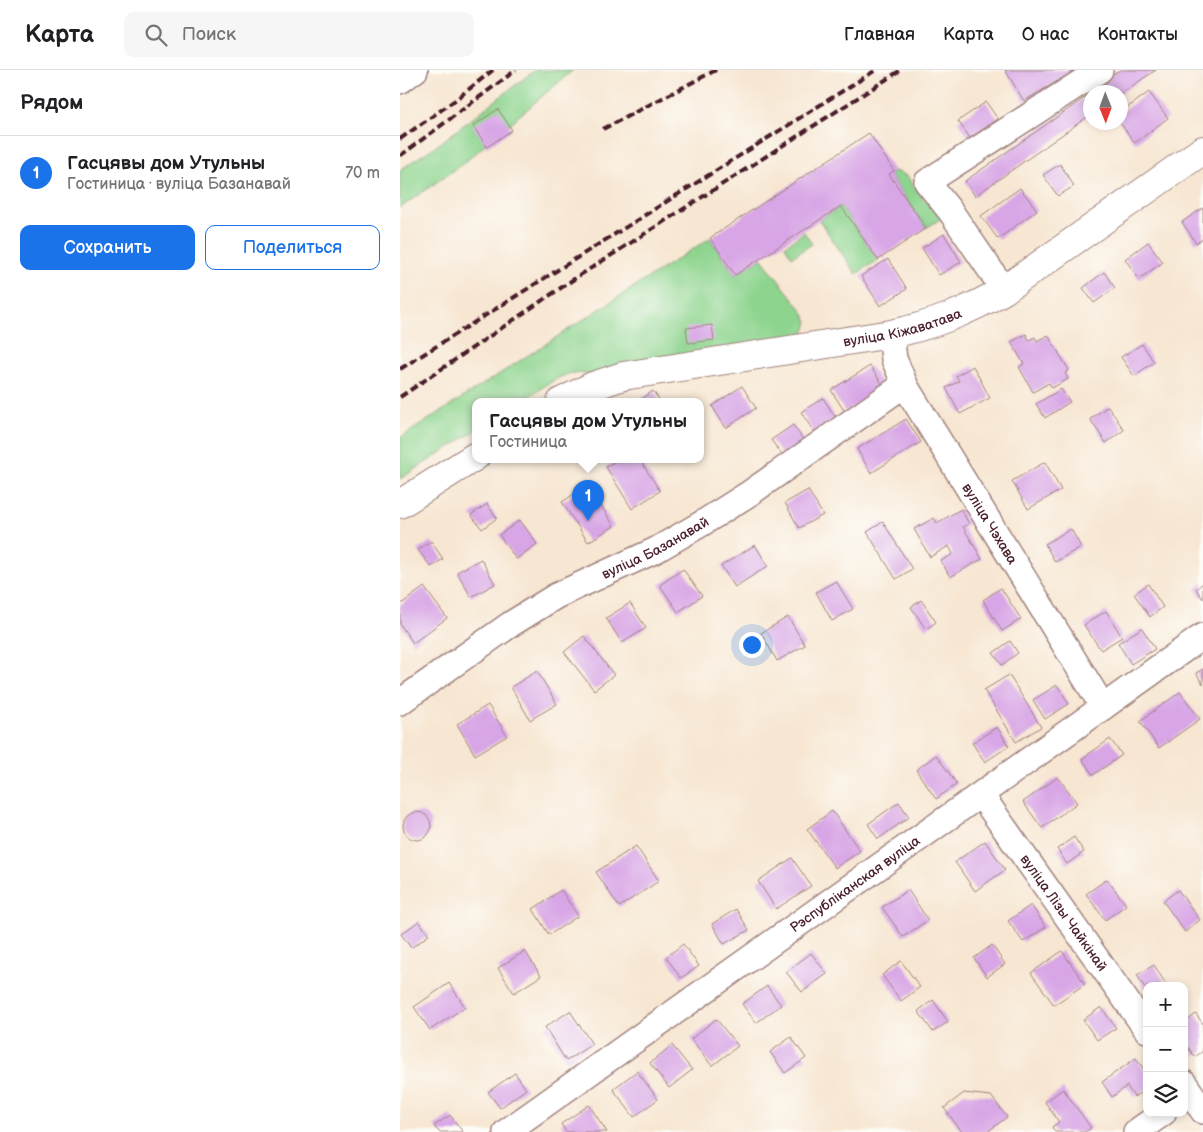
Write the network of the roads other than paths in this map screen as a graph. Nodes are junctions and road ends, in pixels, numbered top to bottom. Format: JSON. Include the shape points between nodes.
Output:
{"nodes":[{"id":1,"x":415,"y":70,"type":"edge"},
{"id":2,"x":1100,"y":70,"type":"edge"},
{"id":3,"x":400,"y":80,"type":"edge"},
{"id":4,"x":1203,"y":150,"type":"edge"},
{"id":5,"x":1004,"y":290,"type":"junction"},
{"id":6,"x":891,"y":334,"type":"junction"},
{"id":7,"x":906,"y":387,"type":"junction"},
{"id":8,"x":568,"y":398,"type":"edge"},
{"id":9,"x":472,"y":459,"type":"edge"},
{"id":10,"x":400,"y":504,"type":"edge"},
{"id":11,"x":1203,"y":636,"type":"edge"},
{"id":12,"x":400,"y":702,"type":"edge"},
{"id":13,"x":1103,"y":707,"type":"junction"},
{"id":14,"x":981,"y":795,"type":"junction"},
{"id":15,"x":1145,"y":1027,"type":"edge"},
{"id":16,"x":1157,"y":1117,"type":"edge"},
{"id":17,"x":506,"y":1132,"type":"edge"},
{"id":18,"x":1136,"y":1132,"type":"edge"}],
"edges":[{"from":1,"to":3,"type":"street"},
{"from":2,"to":5,"type":"street","via":[[927,182]]},
{"from":4,"to":5,"type":"main road","name":"вуліца Кіжаватава"},
{"from":5,"to":6,"type":"main road","name":"вуліца Кіжаватава","via":[[954,316]]},
{"from":6,"to":7,"type":"street","name":"вуліца Чэхава","via":[[894,359]]},
{"from":6,"to":8,"type":"main road","name":"вуліца Кіжаватава","via":[[623,376]]},
{"from":7,"to":12,"type":"street","name":"вуліца Базанавай","via":[[898,389],[701,524],[656,550],[556,596]]},
{"from":7,"to":13,"type":"street","name":"вуліца Чэхава"},
{"from":9,"to":10,"type":"main road"},
{"from":11,"to":13,"type":"street","name":"Рэспубліканская вуліца"},
{"from":13,"to":14,"type":"street","name":"Рэспубліканская вуліца"},
{"from":14,"to":15,"type":"street","name":"вуліца Лізы Чайкінай"},
{"from":14,"to":17,"type":"street","name":"Рэспубліканская вуліца"},
{"from":16,"to":18,"type":"street"}]}
